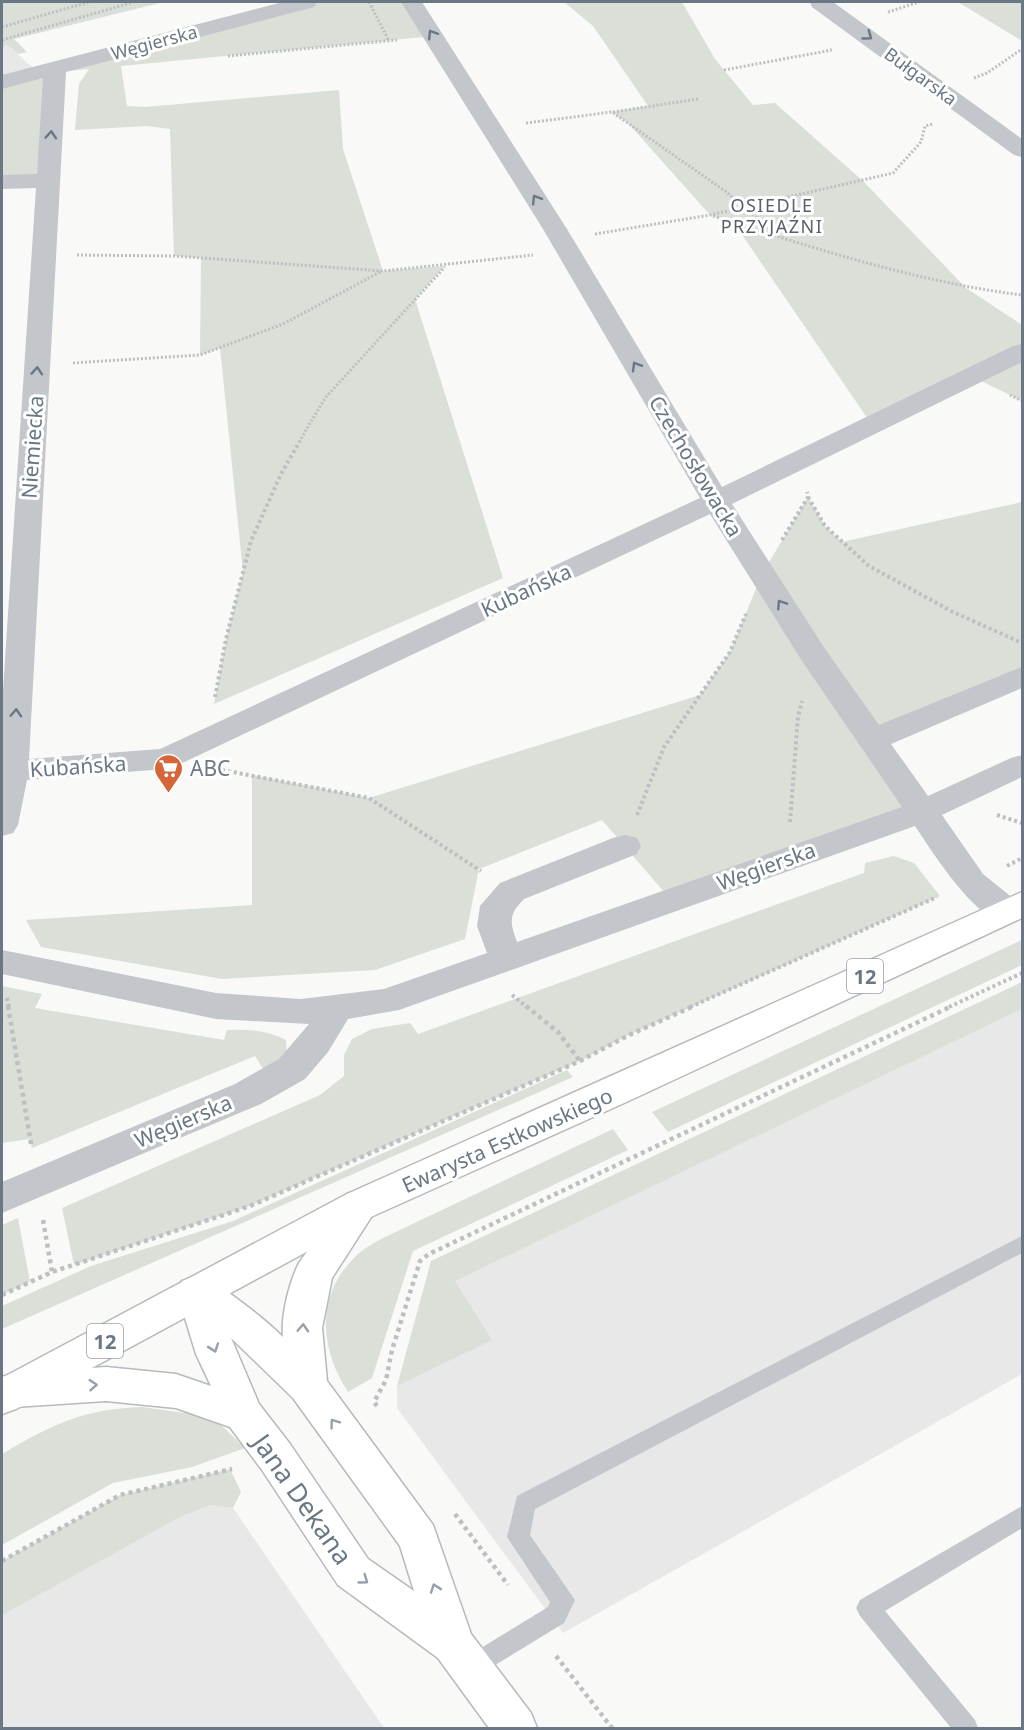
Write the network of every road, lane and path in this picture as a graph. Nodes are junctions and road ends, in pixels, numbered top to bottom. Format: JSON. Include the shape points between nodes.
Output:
{"nodes":[{"id":1,"x":89,"y":2,"type":"edge"},
{"id":2,"x":134,"y":2,"type":"edge"},
{"id":3,"x":306,"y":2,"type":"edge"},
{"id":4,"x":369,"y":2,"type":"edge"},
{"id":5,"x":411,"y":2,"type":"edge"},
{"id":6,"x":820,"y":2,"type":"edge"},
{"id":7,"x":2,"y":27,"type":"edge"},
{"id":8,"x":434,"y":36,"type":"junction"},
{"id":9,"x":2,"y":40,"type":"edge"},
{"id":10,"x":389,"y":41,"type":"junction"},
{"id":11,"x":875,"y":42,"type":"junction"},
{"id":12,"x":1023,"y":49,"type":"edge"},
{"id":13,"x":226,"y":56,"type":"dead end"},
{"id":14,"x":55,"y":68,"type":"junction"},
{"id":15,"x":724,"y":69,"type":"dead end"},
{"id":16,"x":2,"y":82,"type":"edge"},
{"id":17,"x":942,"y":91,"type":"junction"},
{"id":18,"x":698,"y":99,"type":"dead end"},
{"id":19,"x":612,"y":112,"type":"junction"},
{"id":20,"x":976,"y":116,"type":"junction"},
{"id":21,"x":491,"y":128,"type":"junction"},
{"id":22,"x":1023,"y":150,"type":"edge"},
{"id":23,"x":48,"y":181,"type":"junction"},
{"id":24,"x":2,"y":182,"type":"edge"},
{"id":25,"x":747,"y":207,"type":"junction"},
{"id":26,"x":710,"y":215,"type":"junction"},
{"id":27,"x":780,"y":237,"type":"junction"},
{"id":28,"x":565,"y":245,"type":"junction"},
{"id":29,"x":44,"y":254,"type":"junction"},
{"id":30,"x":445,"y":266,"type":"junction"},
{"id":31,"x":383,"y":271,"type":"junction"},
{"id":32,"x":1023,"y":295,"type":"edge"},
{"id":33,"x":1023,"y":352,"type":"edge"},
{"id":34,"x":37,"y":364,"type":"junction"},
{"id":35,"x":799,"y":461,"type":"junction"},
{"id":36,"x":808,"y":497,"type":"junction"},
{"id":37,"x":716,"y":501,"type":"junction"},
{"id":38,"x":762,"y":574,"type":"junction"},
{"id":39,"x":1023,"y":643,"type":"edge"},
{"id":40,"x":813,"y":654,"type":"junction"},
{"id":41,"x":1023,"y":676,"type":"edge"},
{"id":42,"x":208,"y":739,"type":"junction"},
{"id":43,"x":872,"y":740,"type":"junction"},
{"id":44,"x":165,"y":759,"type":"junction"},
{"id":45,"x":1023,"y":765,"type":"edge"},
{"id":46,"x":13,"y":771,"type":"junction"},
{"id":47,"x":921,"y":812,"type":"junction"},
{"id":48,"x":2,"y":825,"type":"edge"},
{"id":49,"x":625,"y":846,"type":"joint"},
{"id":50,"x":1023,"y":858,"type":"edge"},
{"id":51,"x":783,"y":861,"type":"junction"},
{"id":52,"x":970,"y":882,"type":"junction"},
{"id":53,"x":512,"y":891,"type":"junction"},
{"id":54,"x":1015,"y":907,"type":"edge"},
{"id":55,"x":499,"y":961,"type":"junction"},
{"id":56,"x":1023,"y":973,"type":"edge"},
{"id":57,"x":3,"y":974,"type":"edge"},
{"id":58,"x":337,"y":1007,"type":"junction"},
{"id":59,"x":580,"y":1060,"type":"junction"},
{"id":60,"x":37,"y":1183,"type":"junction"},
{"id":61,"x":2,"y":1198,"type":"edge"},
{"id":62,"x":360,"y":1205,"type":"junction"},
{"id":63,"x":1023,"y":1244,"type":"edge"},
{"id":64,"x":52,"y":1272,"type":"junction"},
{"id":65,"x":196,"y":1292,"type":"junction"},
{"id":66,"x":2,"y":1295,"type":"edge"},
{"id":67,"x":308,"y":1386,"type":"junction"},
{"id":68,"x":8,"y":1393,"type":"edge"},
{"id":69,"x":381,"y":1412,"type":"dead end"},
{"id":70,"x":244,"y":1415,"type":"junction"},
{"id":71,"x":276,"y":1457,"type":"junction"},
{"id":72,"x":450,"y":1505,"type":"dead end"},
{"id":73,"x":1023,"y":1516,"type":"edge"},
{"id":74,"x":2,"y":1561,"type":"edge"},
{"id":75,"x":538,"y":1627,"type":"junction"},
{"id":76,"x":462,"y":1656,"type":"junction"},
{"id":77,"x":514,"y":1728,"type":"edge"},
{"id":78,"x":612,"y":1728,"type":"edge"},
{"id":79,"x":966,"y":1728,"type":"edge"}],
"edges":[{"from":1,"to":7,"type":"path"},
{"from":2,"to":9,"type":"path"},
{"from":3,"to":14,"type":"street","name":"Węgierska"},
{"from":4,"to":10,"type":"path"},
{"from":8,"to":5,"type":"street","name":"Czechosłowacka","one_way":true},
{"from":6,"to":11,"type":"street","name":"Bułgarska","one_way":true},
{"from":8,"to":10,"type":"path"},
{"from":8,"to":21,"type":"street","name":"Czechosłowacka"},
{"from":10,"to":13,"type":"path"},
{"from":11,"to":15,"type":"path"},
{"from":11,"to":17,"type":"street","name":"Bułgarska"},
{"from":12,"to":17,"type":"path","via":[[987,73]]},
{"from":14,"to":16,"type":"street","name":"Węgierska"},
{"from":23,"to":14,"type":"street","name":"Niemiecka","one_way":true},
{"from":17,"to":20,"type":"street","name":"Bułgarska"},
{"from":18,"to":19,"type":"path"},
{"from":19,"to":21,"type":"path"},
{"from":19,"to":25,"type":"path"},
{"from":20,"to":22,"type":"street","name":"Bułgarska"},
{"from":20,"to":25,"type":"path","via":[[925,126],[921,142],[893,173]]},
{"from":28,"to":21,"type":"street","name":"Czechosłowacka","one_way":true},
{"from":23,"to":24,"type":"street"},
{"from":23,"to":29,"type":"street","name":"Niemiecka"},
{"from":25,"to":26,"type":"path"},
{"from":25,"to":27,"type":"path"},
{"from":26,"to":27,"type":"path"},
{"from":26,"to":28,"type":"path"},
{"from":27,"to":32,"type":"path","via":[[966,288]]},
{"from":28,"to":30,"type":"path"},
{"from":37,"to":28,"type":"street","name":"Czechosłowacka","one_way":true},
{"from":29,"to":31,"type":"path","via":[[174,256]]},
{"from":29,"to":34,"type":"street","name":"Niemiecka"},
{"from":30,"to":31,"type":"path"},
{"from":30,"to":42,"type":"path","via":[[325,398],[280,474],[250,540],[226,639]]},
{"from":31,"to":34,"type":"path","via":[[283,324],[200,355]]},
{"from":33,"to":35,"type":"street","name":"Kubańska"},
{"from":46,"to":34,"type":"street","name":"Niemiecka","one_way":true},
{"from":35,"to":36,"type":"path"},
{"from":35,"to":37,"type":"street","name":"Kubańska"},
{"from":36,"to":38,"type":"path"},
{"from":36,"to":39,"type":"path","via":[[825,526],[869,566],[953,612]]},
{"from":37,"to":38,"type":"street","name":"Czechosłowacka"},
{"from":37,"to":42,"type":"street","name":"Kubańska"},
{"from":40,"to":38,"type":"street","name":"Czechosłowacka","one_way":true},
{"from":38,"to":49,"type":"path","via":[[730,652],[664,747]]},
{"from":40,"to":43,"type":"street","name":"Czechosłowacka"},
{"from":40,"to":51,"type":"path","via":[[798,717],[792,810]]},
{"from":41,"to":43,"type":"street"},
{"from":42,"to":44,"type":"street","name":"Kubańska"},
{"from":43,"to":47,"type":"street","name":"Czechosłowacka"},
{"from":44,"to":46,"type":"street","name":"Kubańska"},
{"from":44,"to":53,"type":"path","via":[[369,798]]},
{"from":45,"to":47,"type":"street","name":"Węgierska"},
{"from":46,"to":48,"type":"street","name":"Niemiecka"},
{"from":47,"to":51,"type":"street","name":"Węgierska"},
{"from":47,"to":52,"type":"street","name":"Czechosłowacka"},
{"from":49,"to":53,"type":"street"},
{"from":50,"to":52,"type":"path"},
{"from":51,"to":55,"type":"street","name":"Węgierska"},
{"from":52,"to":54,"type":"street","name":"Czechosłowacka"},
{"from":52,"to":59,"type":"path"},
{"from":53,"to":55,"type":"street","via":[[497,906],[494,926]]},
{"from":54,"to":62,"type":"street","name":"Ewarysta Estkowskiego","number":"12"},
{"from":55,"to":58,"type":"street","name":"Węgierska","via":[[387,1000]]},
{"from":55,"to":59,"type":"path","via":[[515,999],[558,1032]]},
{"from":56,"to":69,"type":"path","via":[[429,1254],[420,1261],[386,1380],[374,1402]]},
{"from":57,"to":58,"type":"street","name":"Węgierska","via":[[216,1006],[301,1012]]},
{"from":57,"to":60,"type":"path"},
{"from":58,"to":60,"type":"street","name":"Węgierska","via":[[315,1043],[292,1069],[272,1081]]},
{"from":59,"to":64,"type":"path","via":[[250,1206]]},
{"from":60,"to":61,"type":"street","name":"Węgierska"},
{"from":60,"to":64,"type":"path"},
{"from":62,"to":65,"type":"street","name":"Ewarysta Estkowskiego","number":"12"},
{"from":67,"to":62,"type":"street","name":"Jana Dekana","one_way":true,"via":[[302,1328],[313,1274]]},
{"from":63,"to":75,"type":"lane","via":[[525,1503],[518,1537],[563,1600],[556,1615]]},
{"from":64,"to":66,"type":"path"},
{"from":65,"to":67,"type":"street","name":"Jana Dekana","via":[[252,1332]]},
{"from":65,"to":68,"type":"street","name":"Ewarysta Estkowskiego","number":"12"},
{"from":65,"to":70,"type":"street","name":"Jana Dekana","one_way":true,"via":[[216,1354]]},
{"from":76,"to":67,"type":"street","name":"Jana Dekana","one_way":true,"via":[[418,1538]]},
{"from":68,"to":70,"type":"street","name":"Jana Dekana","one_way":true,"via":[[106,1384],[176,1392]]},
{"from":70,"to":71,"type":"street","name":"Jana Dekana"},
{"from":71,"to":74,"type":"path","via":[[120,1496]]},
{"from":71,"to":76,"type":"street","name":"Jana Dekana","one_way":true,"via":[[353,1572]]},
{"from":72,"to":75,"type":"path"},
{"from":73,"to":79,"type":"lane","via":[[868,1608]]},
{"from":75,"to":76,"type":"lane"},
{"from":75,"to":78,"type":"path"},
{"from":76,"to":77,"type":"street","name":"Jana Dekana"}]}
